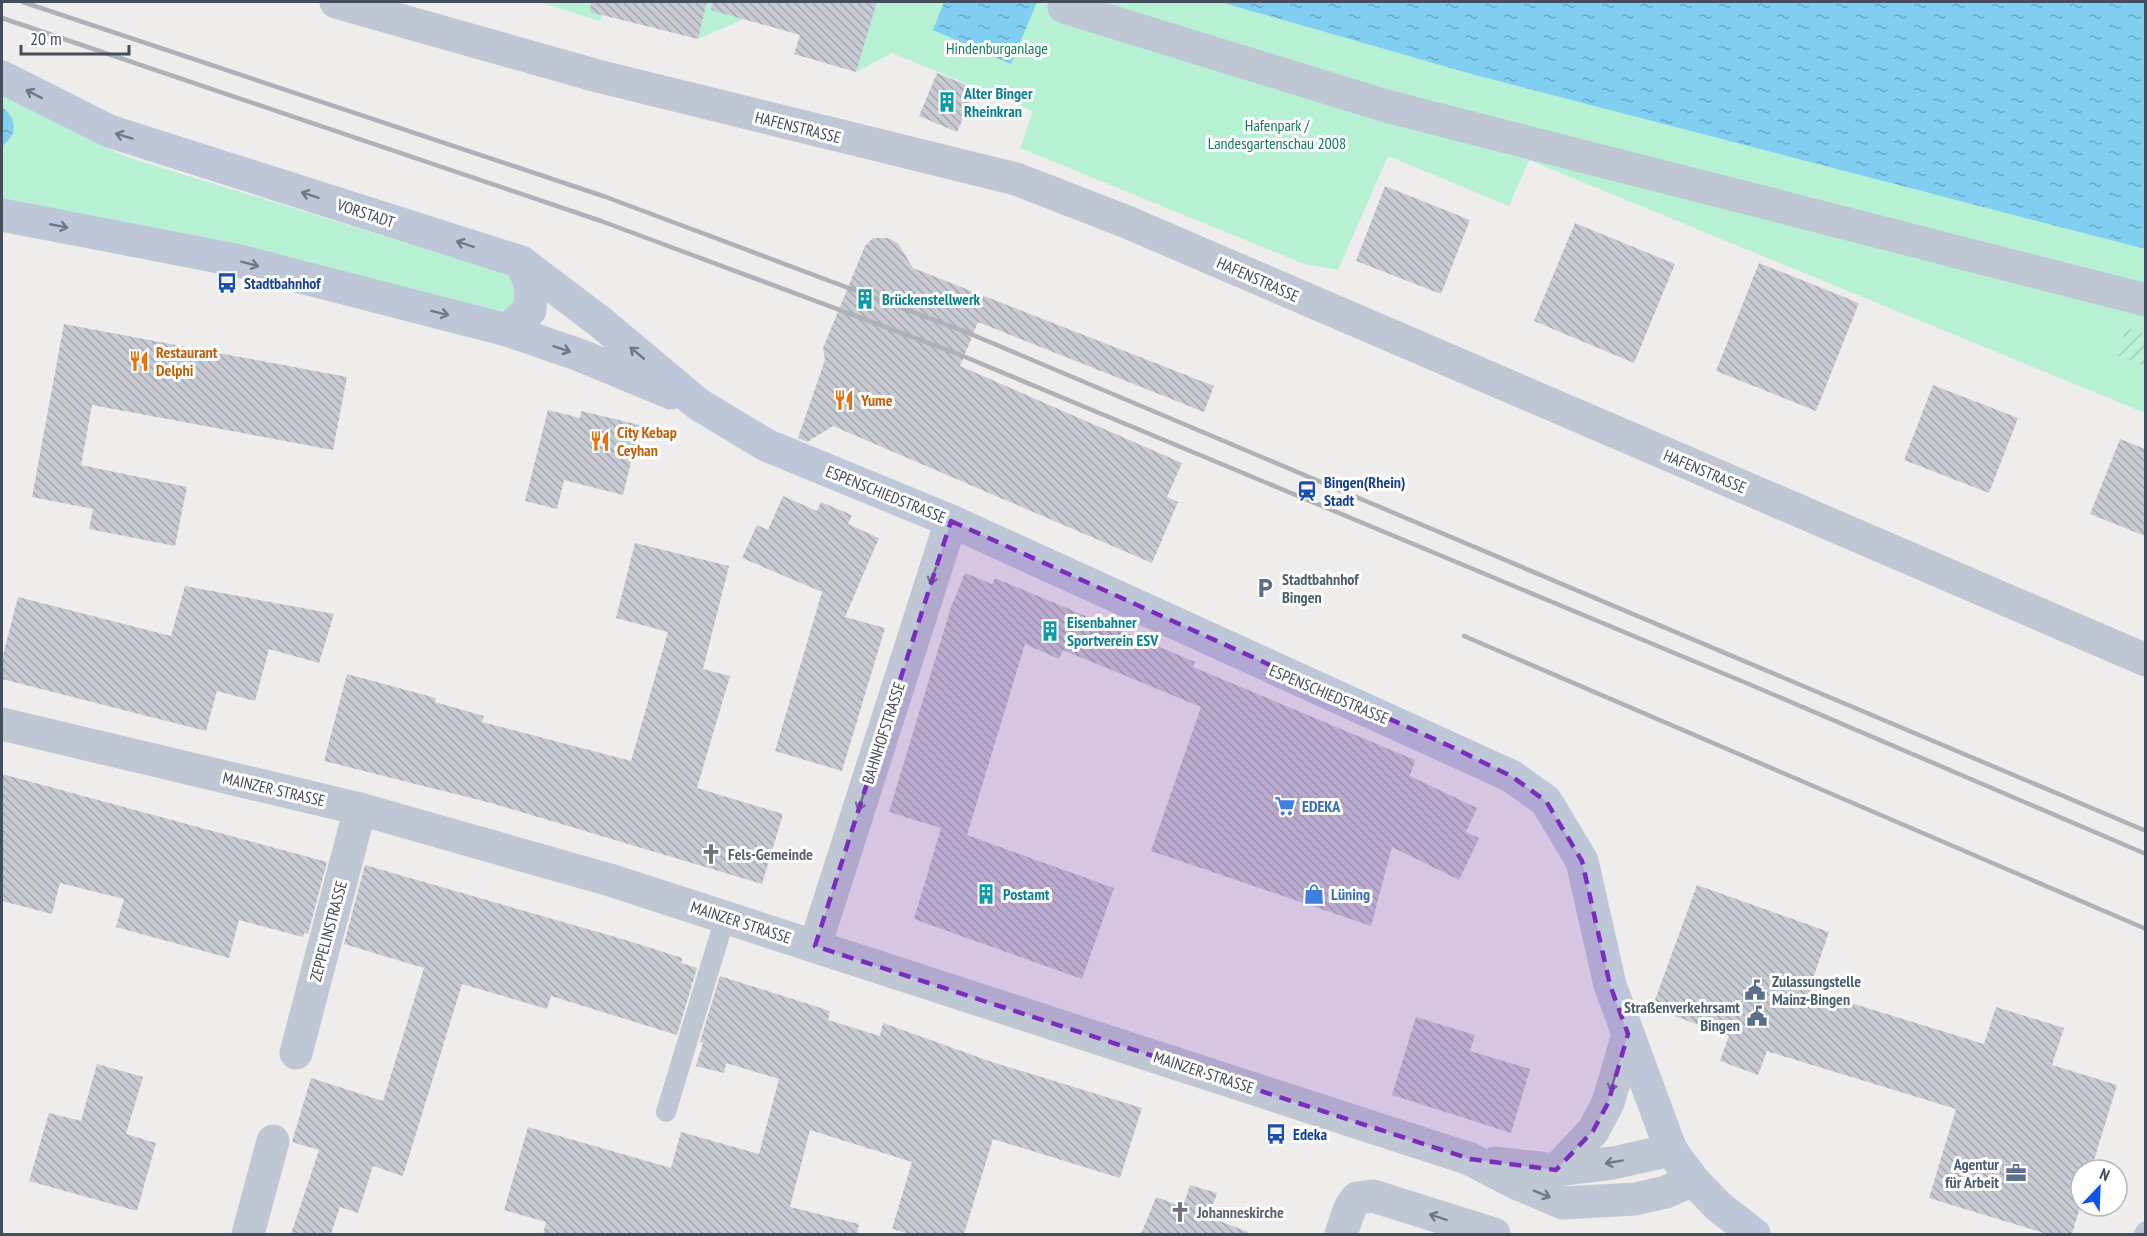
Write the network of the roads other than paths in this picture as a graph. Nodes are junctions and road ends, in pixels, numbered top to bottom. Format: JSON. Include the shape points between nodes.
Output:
{"nodes":[{"id":1,"x":336,"y":2,"type":"edge"},
{"id":2,"x":1065,"y":7,"type":"dead end"},
{"id":3,"x":2,"y":77,"type":"edge"},
{"id":4,"x":2,"y":215,"type":"edge"},
{"id":5,"x":521,"y":262,"type":"junction"},
{"id":6,"x":2145,"y":300,"type":"edge"},
{"id":7,"x":507,"y":330,"type":"junction"},
{"id":8,"x":699,"y":404,"type":"junction"},
{"id":9,"x":766,"y":445,"type":"joint"},
{"id":10,"x":951,"y":520,"type":"junction"},
{"id":11,"x":2145,"y":660,"type":"edge"},
{"id":12,"x":2,"y":724,"type":"edge"},
{"id":13,"x":360,"y":809,"type":"junction"},
{"id":14,"x":725,"y":918,"type":"junction"},
{"id":15,"x":815,"y":946,"type":"junction"},
{"id":16,"x":1628,"y":1034,"type":"junction"},
{"id":17,"x":296,"y":1053,"type":"dead end"},
{"id":18,"x":666,"y":1112,"type":"dead end"},
{"id":19,"x":273,"y":1141,"type":"dead end"},
{"id":20,"x":1671,"y":1150,"type":"junction"},
{"id":21,"x":1470,"y":1159,"type":"junction"},
{"id":22,"x":1556,"y":1170,"type":"junction"},
{"id":23,"x":1693,"y":1180,"type":"junction"},
{"id":24,"x":248,"y":1234,"type":"edge"},
{"id":25,"x":1341,"y":1234,"type":"edge"},
{"id":26,"x":1490,"y":1234,"type":"edge"},
{"id":27,"x":1754,"y":1234,"type":"edge"}],
"edges":[{"from":1,"to":11,"type":"street","name":"HAFENSTRASSE","via":[[594,75],[1016,179],[1127,222]]},
{"from":2,"to":6,"type":"street","via":[[1386,106]]},
{"from":5,"to":3,"type":"main road","name":"VORSTADT","one_way":true,"via":[[109,131]]},
{"from":4,"to":7,"type":"main road","name":"VORSTADT","one_way":true,"via":[[235,260]]},
{"from":5,"to":7,"type":"main road","via":[[531,285],[530,310]]},
{"from":8,"to":5,"type":"main road","name":"VORSTADT","one_way":true},
{"from":7,"to":8,"type":"main road","name":"VORSTADT","one_way":true},
{"from":8,"to":9,"type":"main road","name":"VORSTADT"},
{"from":9,"to":10,"type":"main road","name":"ESPENSCHIEDSTRASSE"},
{"from":10,"to":15,"type":"street","name":"BAHNHOFSTRASSE","one_way":true},
{"from":10,"to":16,"type":"main road","name":"ESPENSCHIEDSTRASSE","via":[[1267,667],[1454,748],[1512,776],[1546,801],[1582,861],[1610,985]]},
{"from":12,"to":13,"type":"street","name":"MAINZER STRASSE"},
{"from":13,"to":14,"type":"street","name":"MAINZER STRASSE","via":[[610,880]]},
{"from":13,"to":17,"type":"street","name":"ZEPPELINSTRASSE"},
{"from":14,"to":15,"type":"street","name":"MAINZER STRASSE"},
{"from":14,"to":18,"type":"lane"},
{"from":15,"to":21,"type":"street","name":"MAINZER STRASSE"},
{"from":16,"to":20,"type":"main road","name":"ESPENSCHIEDSTRASSE"},
{"from":16,"to":22,"type":"street","one_way":true,"via":[[1608,1103],[1593,1131]]},
{"from":19,"to":24,"type":"street"},
{"from":20,"to":22,"type":"street","name":"MAINZER STRASSE","one_way":true},
{"from":20,"to":23,"type":"main road"},
{"from":21,"to":22,"type":"street","name":"MAINZER STRASSE"},
{"from":21,"to":23,"type":"street","name":"MAINZER STRASSE","one_way":true,"via":[[1563,1203],[1635,1199]]},
{"from":23,"to":27,"type":"main road"},
{"from":26,"to":25,"type":"street","one_way":true,"via":[[1373,1196],[1357,1198]]}]}
